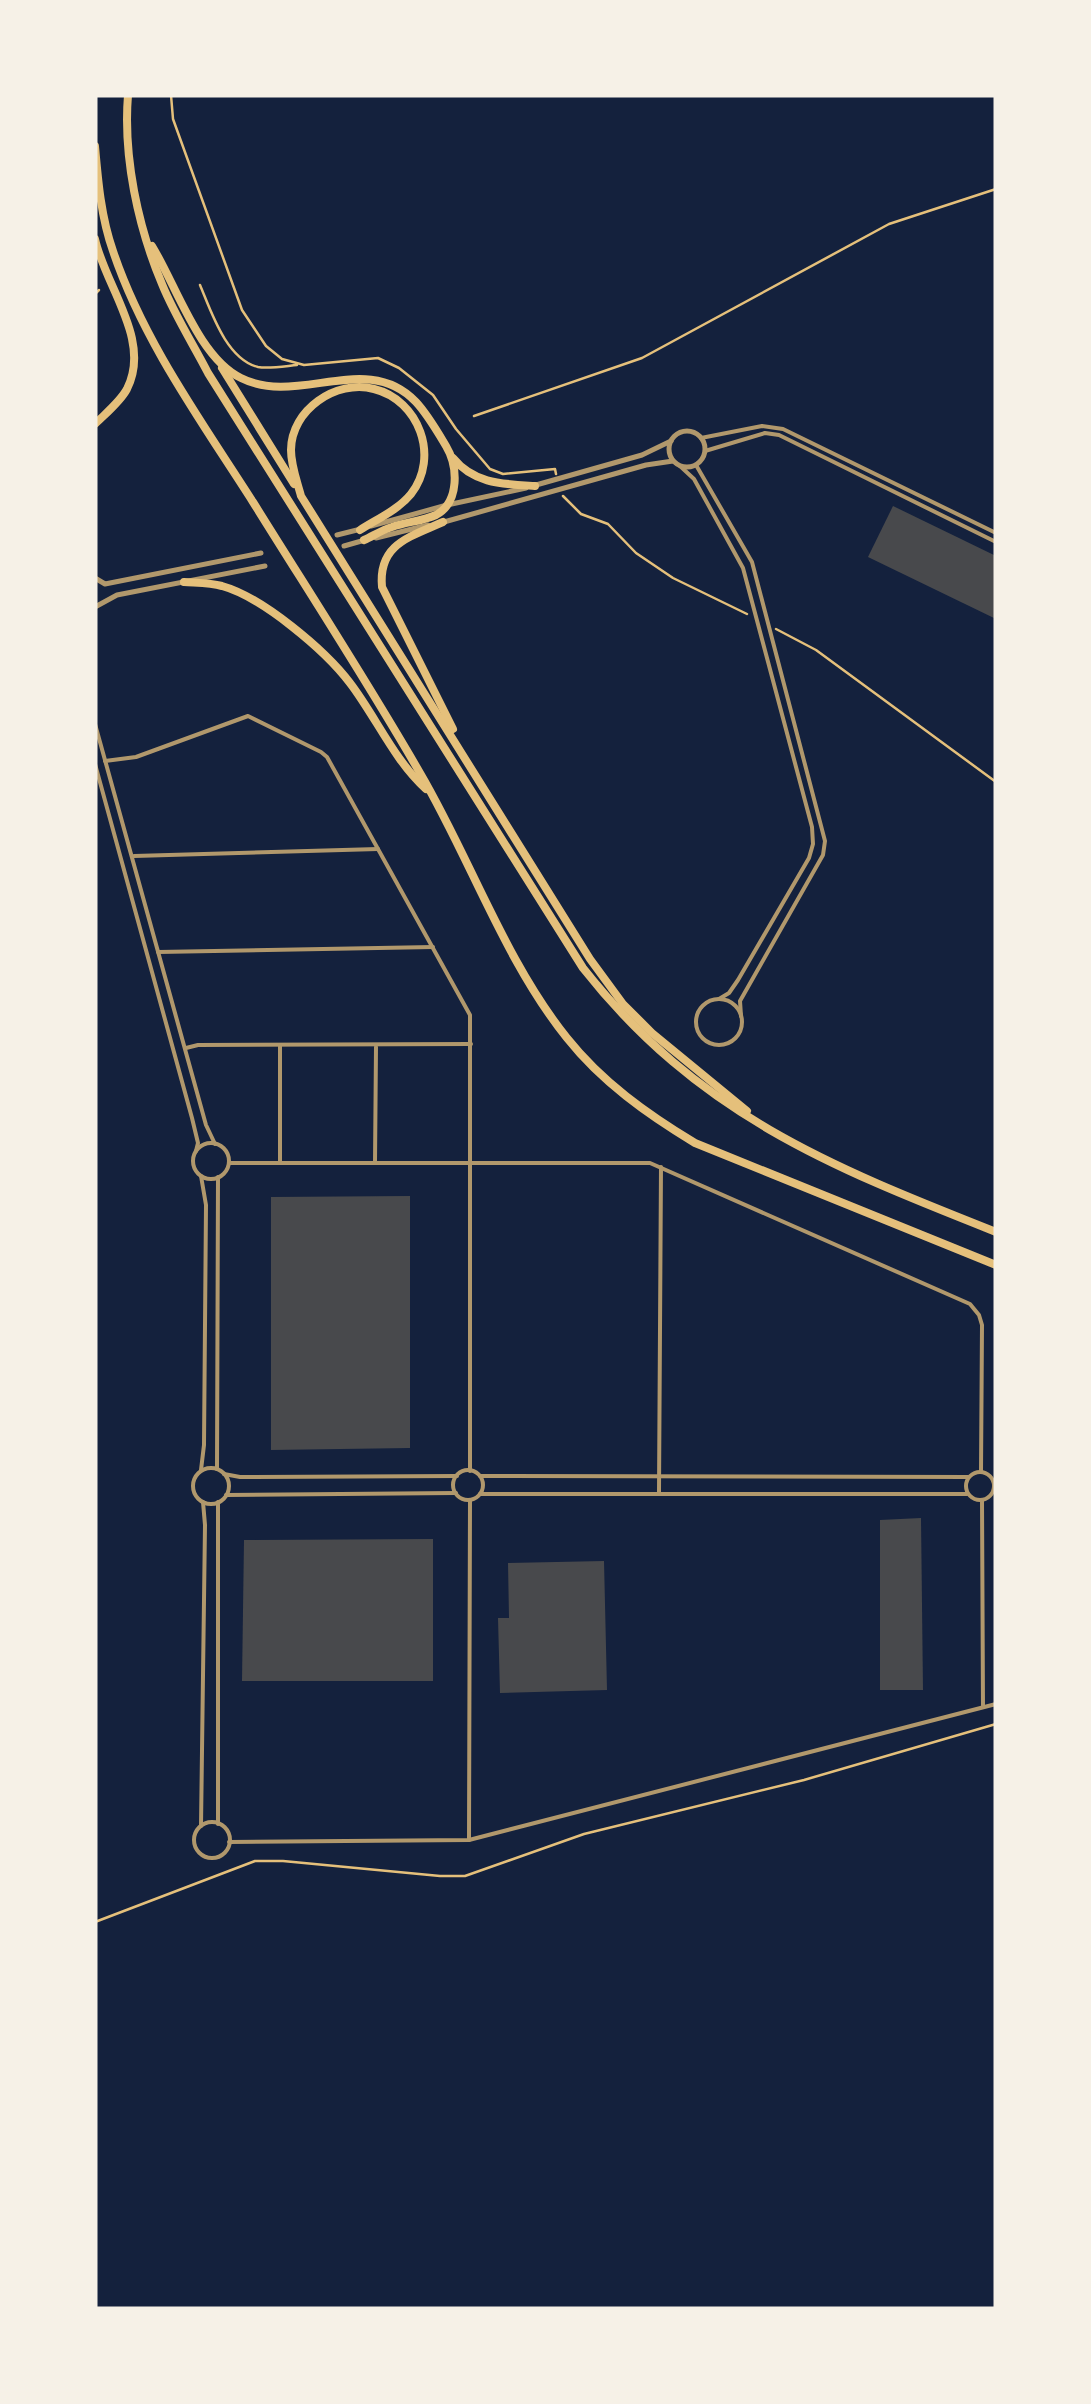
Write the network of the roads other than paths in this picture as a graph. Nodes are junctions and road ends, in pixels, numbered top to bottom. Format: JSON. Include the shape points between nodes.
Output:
{"nodes":[{"id":1,"x":128,"y":95,"type":"edge"},
{"id":2,"x":95,"y":146,"type":"edge"},
{"id":3,"x":145,"y":234,"type":"junction"},
{"id":4,"x":95,"y":239,"type":"edge"},
{"id":5,"x":216,"y":359,"type":"junction"},
{"id":6,"x":95,"y":424,"type":"edge"},
{"id":7,"x":701,"y":438,"type":"junction"},
{"id":8,"x":670,"y":440,"type":"junction"},
{"id":9,"x":705,"y":452,"type":"junction"},
{"id":10,"x":453,"y":458,"type":"junction"},
{"id":11,"x":674,"y":461,"type":"junction"},
{"id":12,"x":696,"y":465,"type":"junction"},
{"id":13,"x":680,"y":466,"type":"junction"},
{"id":14,"x":535,"y":486,"type":"junction"},
{"id":15,"x":302,"y":496,"type":"junction"},
{"id":16,"x":446,"y":505,"type":"junction"},
{"id":17,"x":443,"y":522,"type":"junction"},
{"id":18,"x":360,"y":530,"type":"junction"},
{"id":19,"x":996,"y":533,"type":"edge"},
{"id":20,"x":337,"y":536,"type":"dead end"},
{"id":21,"x":364,"y":540,"type":"junction"},
{"id":22,"x":996,"y":542,"type":"edge"},
{"id":23,"x":344,"y":546,"type":"dead end"},
{"id":24,"x":260,"y":554,"type":"dead end"},
{"id":25,"x":265,"y":566,"type":"dead end"},
{"id":26,"x":95,"y":578,"type":"edge"},
{"id":27,"x":184,"y":582,"type":"junction"},
{"id":28,"x":95,"y":607,"type":"edge"},
{"id":29,"x":95,"y":724,"type":"edge"},
{"id":30,"x":462,"y":752,"type":"junction"},
{"id":31,"x":106,"y":761,"type":"junction"},
{"id":32,"x":95,"y":764,"type":"edge"},
{"id":33,"x":433,"y":795,"type":"junction"},
{"id":34,"x":378,"y":849,"type":"junction"},
{"id":35,"x":132,"y":856,"type":"junction"},
{"id":36,"x":433,"y":947,"type":"junction"},
{"id":37,"x":158,"y":952,"type":"junction"},
{"id":38,"x":719,"y":999,"type":"junction"},
{"id":39,"x":741,"y":1016,"type":"junction"},
{"id":40,"x":376,"y":1044,"type":"junction"},
{"id":41,"x":471,"y":1044,"type":"junction"},
{"id":42,"x":280,"y":1045,"type":"junction"},
{"id":43,"x":184,"y":1048,"type":"junction"},
{"id":44,"x":777,"y":1135,"type":"junction"},
{"id":45,"x":215,"y":1144,"type":"junction"},
{"id":46,"x":196,"y":1151,"type":"junction"},
{"id":47,"x":280,"y":1162,"type":"junction"},
{"id":48,"x":375,"y":1162,"type":"junction"},
{"id":49,"x":470,"y":1162,"type":"junction"},
{"id":50,"x":229,"y":1163,"type":"junction"},
{"id":51,"x":661,"y":1167,"type":"junction"},
{"id":52,"x":202,"y":1176,"type":"junction"},
{"id":53,"x":218,"y":1178,"type":"junction"},
{"id":54,"x":996,"y":1232,"type":"edge"},
{"id":55,"x":996,"y":1265,"type":"edge"},
{"id":56,"x":217,"y":1469,"type":"junction"},
{"id":57,"x":201,"y":1470,"type":"junction"},
{"id":58,"x":470,"y":1471,"type":"junction"},
{"id":59,"x":981,"y":1472,"type":"junction"},
{"id":60,"x":224,"y":1474,"type":"junction"},
{"id":61,"x":457,"y":1476,"type":"junction"},
{"id":62,"x":480,"y":1476,"type":"junction"},
{"id":63,"x":660,"y":1477,"type":"junction"},
{"id":64,"x":968,"y":1478,"type":"junction"},
{"id":65,"x":994,"y":1481,"type":"edge"},
{"id":66,"x":456,"y":1492,"type":"junction"},
{"id":67,"x":994,"y":1492,"type":"edge"},
{"id":68,"x":659,"y":1493,"type":"junction"},
{"id":69,"x":480,"y":1494,"type":"junction"},
{"id":70,"x":967,"y":1494,"type":"junction"},
{"id":71,"x":226,"y":1496,"type":"junction"},
{"id":72,"x":470,"y":1500,"type":"junction"},
{"id":73,"x":982,"y":1500,"type":"junction"},
{"id":74,"x":203,"y":1502,"type":"junction"},
{"id":75,"x":218,"y":1502,"type":"junction"},
{"id":76,"x":996,"y":1704,"type":"edge"},
{"id":77,"x":982,"y":1708,"type":"junction"},
{"id":78,"x":218,"y":1824,"type":"junction"},
{"id":79,"x":202,"y":1826,"type":"junction"},
{"id":80,"x":469,"y":1840,"type":"junction"},
{"id":81,"x":230,"y":1842,"type":"junction"}],
"edges":[{"from":1,"to":3,"type":"highway","via":[[134,186]]},
{"from":2,"to":33,"type":"highway","via":[[112,249],[160,354]]},
{"from":3,"to":5,"type":"highway"},
{"from":3,"to":44,"type":"highway","via":[[162,285],[208,373],[595,984],[706,1091]]},
{"from":4,"to":6,"type":"highway","via":[[134,353],[128,388]]},
{"from":5,"to":10,"type":"highway","via":[[256,385],[385,382],[414,400]]},
{"from":5,"to":15,"type":"highway"},
{"from":7,"to":8,"type":"street","via":[[687,431]]},
{"from":7,"to":9,"type":"street"},
{"from":7,"to":19,"type":"street","via":[[762,426],[783,430]]},
{"from":8,"to":11,"type":"street"},
{"from":8,"to":14,"type":"street","via":[[642,455]]},
{"from":9,"to":12,"type":"street"},
{"from":9,"to":22,"type":"street","via":[[779,436]]},
{"from":10,"to":14,"type":"highway","via":[[495,484]]},
{"from":10,"to":16,"type":"highway","via":[[453,493]]},
{"from":11,"to":13,"type":"street"},
{"from":11,"to":17,"type":"street"},
{"from":12,"to":13,"type":"street"},
{"from":12,"to":39,"type":"street","via":[[752,562],[824,841],[740,1002]]},
{"from":13,"to":38,"type":"street","via":[[694,479],[743,568],[812,826],[809,858],[738,980]]},
{"from":14,"to":16,"type":"street"},
{"from":15,"to":18,"type":"highway","via":[[291,450],[306,412],[338,390],[364,387],[388,394],[421,431],[422,474],[402,503]]},
{"from":15,"to":30,"type":"highway"},
{"from":16,"to":18,"type":"street"},
{"from":16,"to":21,"type":"highway","via":[[438,514]]},
{"from":17,"to":21,"type":"street"},
{"from":17,"to":30,"type":"highway","via":[[392,549],[380,571]]},
{"from":18,"to":20,"type":"street"},
{"from":21,"to":23,"type":"street"},
{"from":24,"to":26,"type":"street","via":[[105,584]]},
{"from":25,"to":27,"type":"street"},
{"from":27,"to":28,"type":"street","via":[[117,595]]},
{"from":27,"to":33,"type":"highway","via":[[242,594],[320,653],[348,680],[410,775]]},
{"from":29,"to":31,"type":"street"},
{"from":30,"to":44,"type":"highway","via":[[623,1004]]},
{"from":31,"to":34,"type":"street","via":[[136,758],[248,716],[327,757]]},
{"from":31,"to":35,"type":"street"},
{"from":32,"to":46,"type":"street","via":[[191,1112]]},
{"from":33,"to":55,"type":"highway","via":[[527,978],[566,1037],[604,1078],[695,1143]]},
{"from":34,"to":35,"type":"street"},
{"from":34,"to":36,"type":"street"},
{"from":35,"to":37,"type":"street"},
{"from":36,"to":37,"type":"street"},
{"from":36,"to":41,"type":"street","via":[[470,1015]]},
{"from":37,"to":43,"type":"street"},
{"from":38,"to":39,"type":"street"},
{"from":38,"to":39,"type":"street","via":[[696,1016],[708,1042],[735,1038]]},
{"from":40,"to":41,"type":"street"},
{"from":40,"to":42,"type":"street"},
{"from":40,"to":48,"type":"street"},
{"from":41,"to":49,"type":"street"},
{"from":42,"to":43,"type":"street"},
{"from":42,"to":47,"type":"street"},
{"from":43,"to":45,"type":"street"},
{"from":44,"to":54,"type":"highway","via":[[853,1175]]},
{"from":45,"to":46,"type":"street"},
{"from":45,"to":50,"type":"street"},
{"from":46,"to":52,"type":"street","via":[[193,1164]]},
{"from":47,"to":48,"type":"street"},
{"from":47,"to":50,"type":"street"},
{"from":48,"to":49,"type":"street"},
{"from":49,"to":51,"type":"street"},
{"from":49,"to":58,"type":"street"},
{"from":50,"to":53,"type":"street"},
{"from":51,"to":59,"type":"street","via":[[970,1304],[982,1325]]},
{"from":51,"to":63,"type":"street"},
{"from":52,"to":53,"type":"street"},
{"from":52,"to":57,"type":"street"},
{"from":53,"to":56,"type":"street"},
{"from":56,"to":57,"type":"street"},
{"from":56,"to":60,"type":"street"},
{"from":57,"to":74,"type":"street","via":[[192,1485]]},
{"from":58,"to":61,"type":"street"},
{"from":58,"to":62,"type":"street"},
{"from":59,"to":64,"type":"street"},
{"from":59,"to":65,"type":"street"},
{"from":60,"to":61,"type":"street"},
{"from":60,"to":71,"type":"street"},
{"from":61,"to":66,"type":"street"},
{"from":62,"to":63,"type":"street"},
{"from":62,"to":69,"type":"street"},
{"from":63,"to":64,"type":"street"},
{"from":63,"to":68,"type":"street"},
{"from":64,"to":70,"type":"street"},
{"from":65,"to":67,"type":"street"},
{"from":66,"to":71,"type":"street"},
{"from":66,"to":72,"type":"street"},
{"from":67,"to":73,"type":"street"},
{"from":68,"to":69,"type":"street"},
{"from":68,"to":70,"type":"street"},
{"from":69,"to":72,"type":"street"},
{"from":70,"to":73,"type":"street"},
{"from":71,"to":75,"type":"street"},
{"from":72,"to":80,"type":"street"},
{"from":73,"to":77,"type":"street"},
{"from":74,"to":75,"type":"street"},
{"from":74,"to":79,"type":"street"},
{"from":75,"to":78,"type":"street"},
{"from":76,"to":77,"type":"street"},
{"from":77,"to":80,"type":"street"},
{"from":78,"to":79,"type":"street"},
{"from":78,"to":81,"type":"street"},
{"from":79,"to":81,"type":"street","via":[[194,1841],[203,1856],[220,1856]]},
{"from":80,"to":81,"type":"street"}]}
